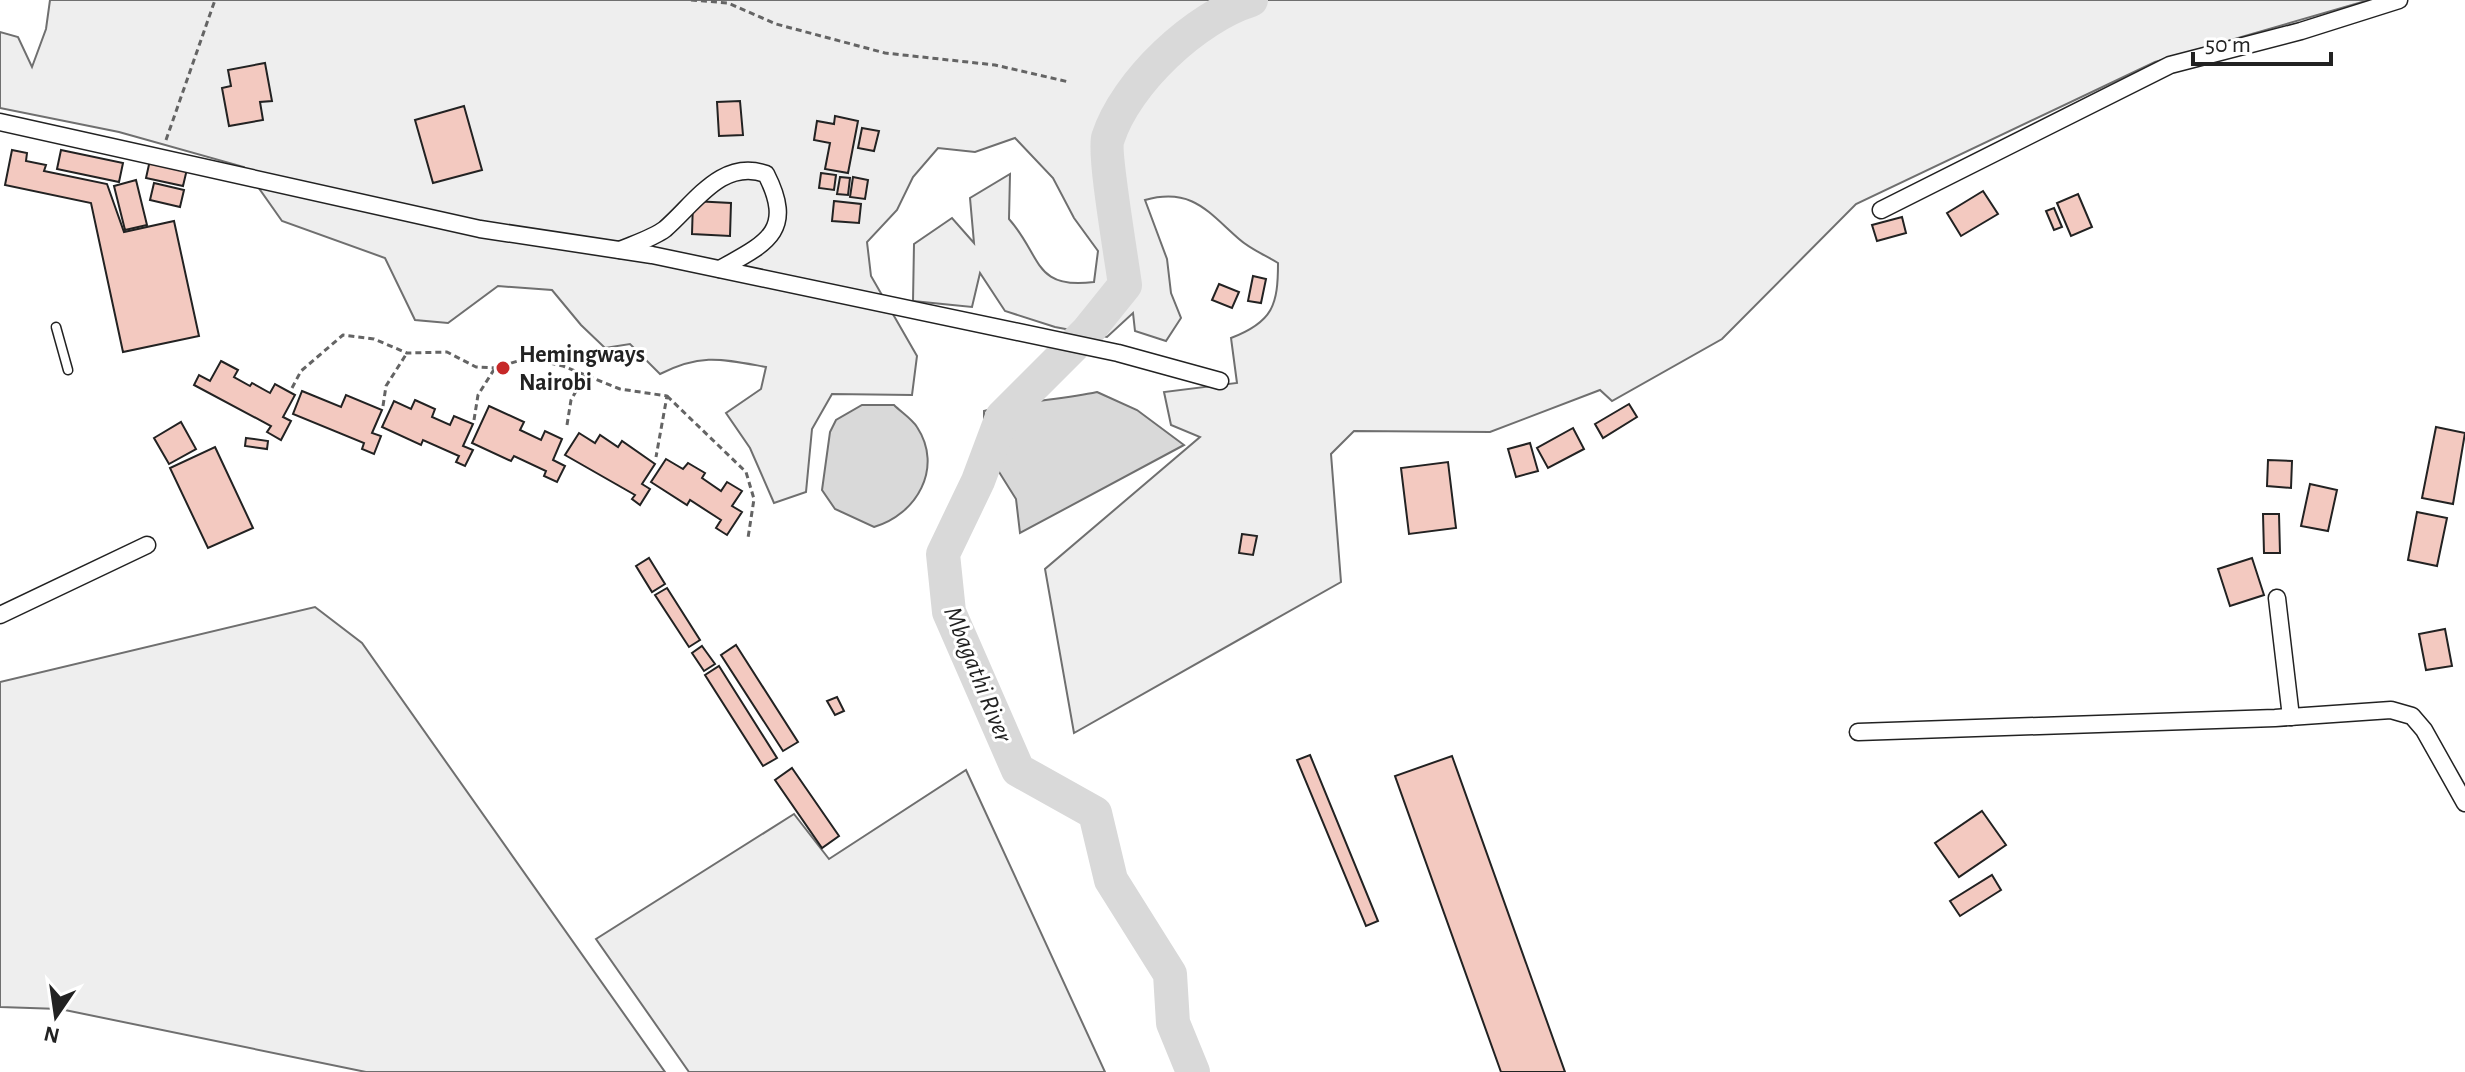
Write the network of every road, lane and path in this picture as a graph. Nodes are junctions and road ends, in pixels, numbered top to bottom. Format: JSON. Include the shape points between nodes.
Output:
{"nodes":[{"id":1,"x":215,"y":0,"type":"edge"},
{"id":2,"x":691,"y":0,"type":"edge"},
{"id":3,"x":2350,"y":0,"type":"edge"},
{"id":4,"x":2399,"y":0,"type":"edge"},
{"id":5,"x":2364,"y":11,"type":"junction"},
{"id":6,"x":1069,"y":82,"type":"dead end"},
{"id":7,"x":0,"y":122,"type":"edge"},
{"id":8,"x":159,"y":158,"type":"junction"},
{"id":9,"x":1881,"y":210,"type":"dead end"},
{"id":10,"x":620,"y":250,"type":"junction"},
{"id":11,"x":720,"y":269,"type":"junction"},
{"id":12,"x":56,"y":327,"type":"dead end"},
{"id":13,"x":407,"y":353,"type":"junction"},
{"id":14,"x":495,"y":368,"type":"junction"},
{"id":15,"x":68,"y":370,"type":"dead end"},
{"id":16,"x":585,"y":375,"type":"junction"},
{"id":17,"x":1220,"y":381,"type":"dead end"},
{"id":18,"x":292,"y":388,"type":"dead end"},
{"id":19,"x":667,"y":396,"type":"junction"},
{"id":20,"x":383,"y":406,"type":"dead end"},
{"id":21,"x":474,"y":420,"type":"dead end"},
{"id":22,"x":567,"y":425,"type":"dead end"},
{"id":23,"x":656,"y":457,"type":"dead end"},
{"id":24,"x":748,"y":538,"type":"dead end"},
{"id":25,"x":147,"y":545,"type":"dead end"},
{"id":26,"x":2277,"y":598,"type":"dead end"},
{"id":27,"x":0,"y":615,"type":"edge"},
{"id":28,"x":2291,"y":717,"type":"junction"},
{"id":29,"x":1858,"y":732,"type":"dead end"},
{"id":30,"x":2465,"y":803,"type":"edge"}],
"edges":[{"from":1,"to":8,"type":"path"},
{"from":2,"to":6,"type":"path","via":[[728,3],[776,24],[885,53],[995,65]]},
{"from":3,"to":5,"type":"street"},
{"from":4,"to":5,"type":"street"},
{"from":5,"to":9,"type":"street","via":[[2170,65]]},
{"from":7,"to":8,"type":"street"},
{"from":8,"to":10,"type":"street","via":[[480,229]]},
{"from":10,"to":11,"type":"street"},
{"from":10,"to":11,"type":"street","via":[[662,231],[732,171],[766,174],[779,200],[777,225],[763,245]]},
{"from":11,"to":17,"type":"street","via":[[1118,353]]},
{"from":12,"to":15,"type":"lane"},
{"from":13,"to":14,"type":"path","via":[[447,352],[464,363]]},
{"from":13,"to":18,"type":"path","via":[[374,339],[343,335],[301,371]]},
{"from":13,"to":20,"type":"path","via":[[386,386]]},
{"from":14,"to":16,"type":"path","via":[[528,358]]},
{"from":14,"to":21,"type":"path","via":[[478,395]]},
{"from":16,"to":19,"type":"path","via":[[620,389]]},
{"from":16,"to":22,"type":"path","via":[[571,400]]},
{"from":19,"to":23,"type":"path"},
{"from":19,"to":24,"type":"path","via":[[746,472],[754,499]]},
{"from":25,"to":27,"type":"street"},
{"from":26,"to":28,"type":"street"},
{"from":28,"to":29,"type":"street"},
{"from":28,"to":30,"type":"street","via":[[2391,710],[2412,716]]}]}
